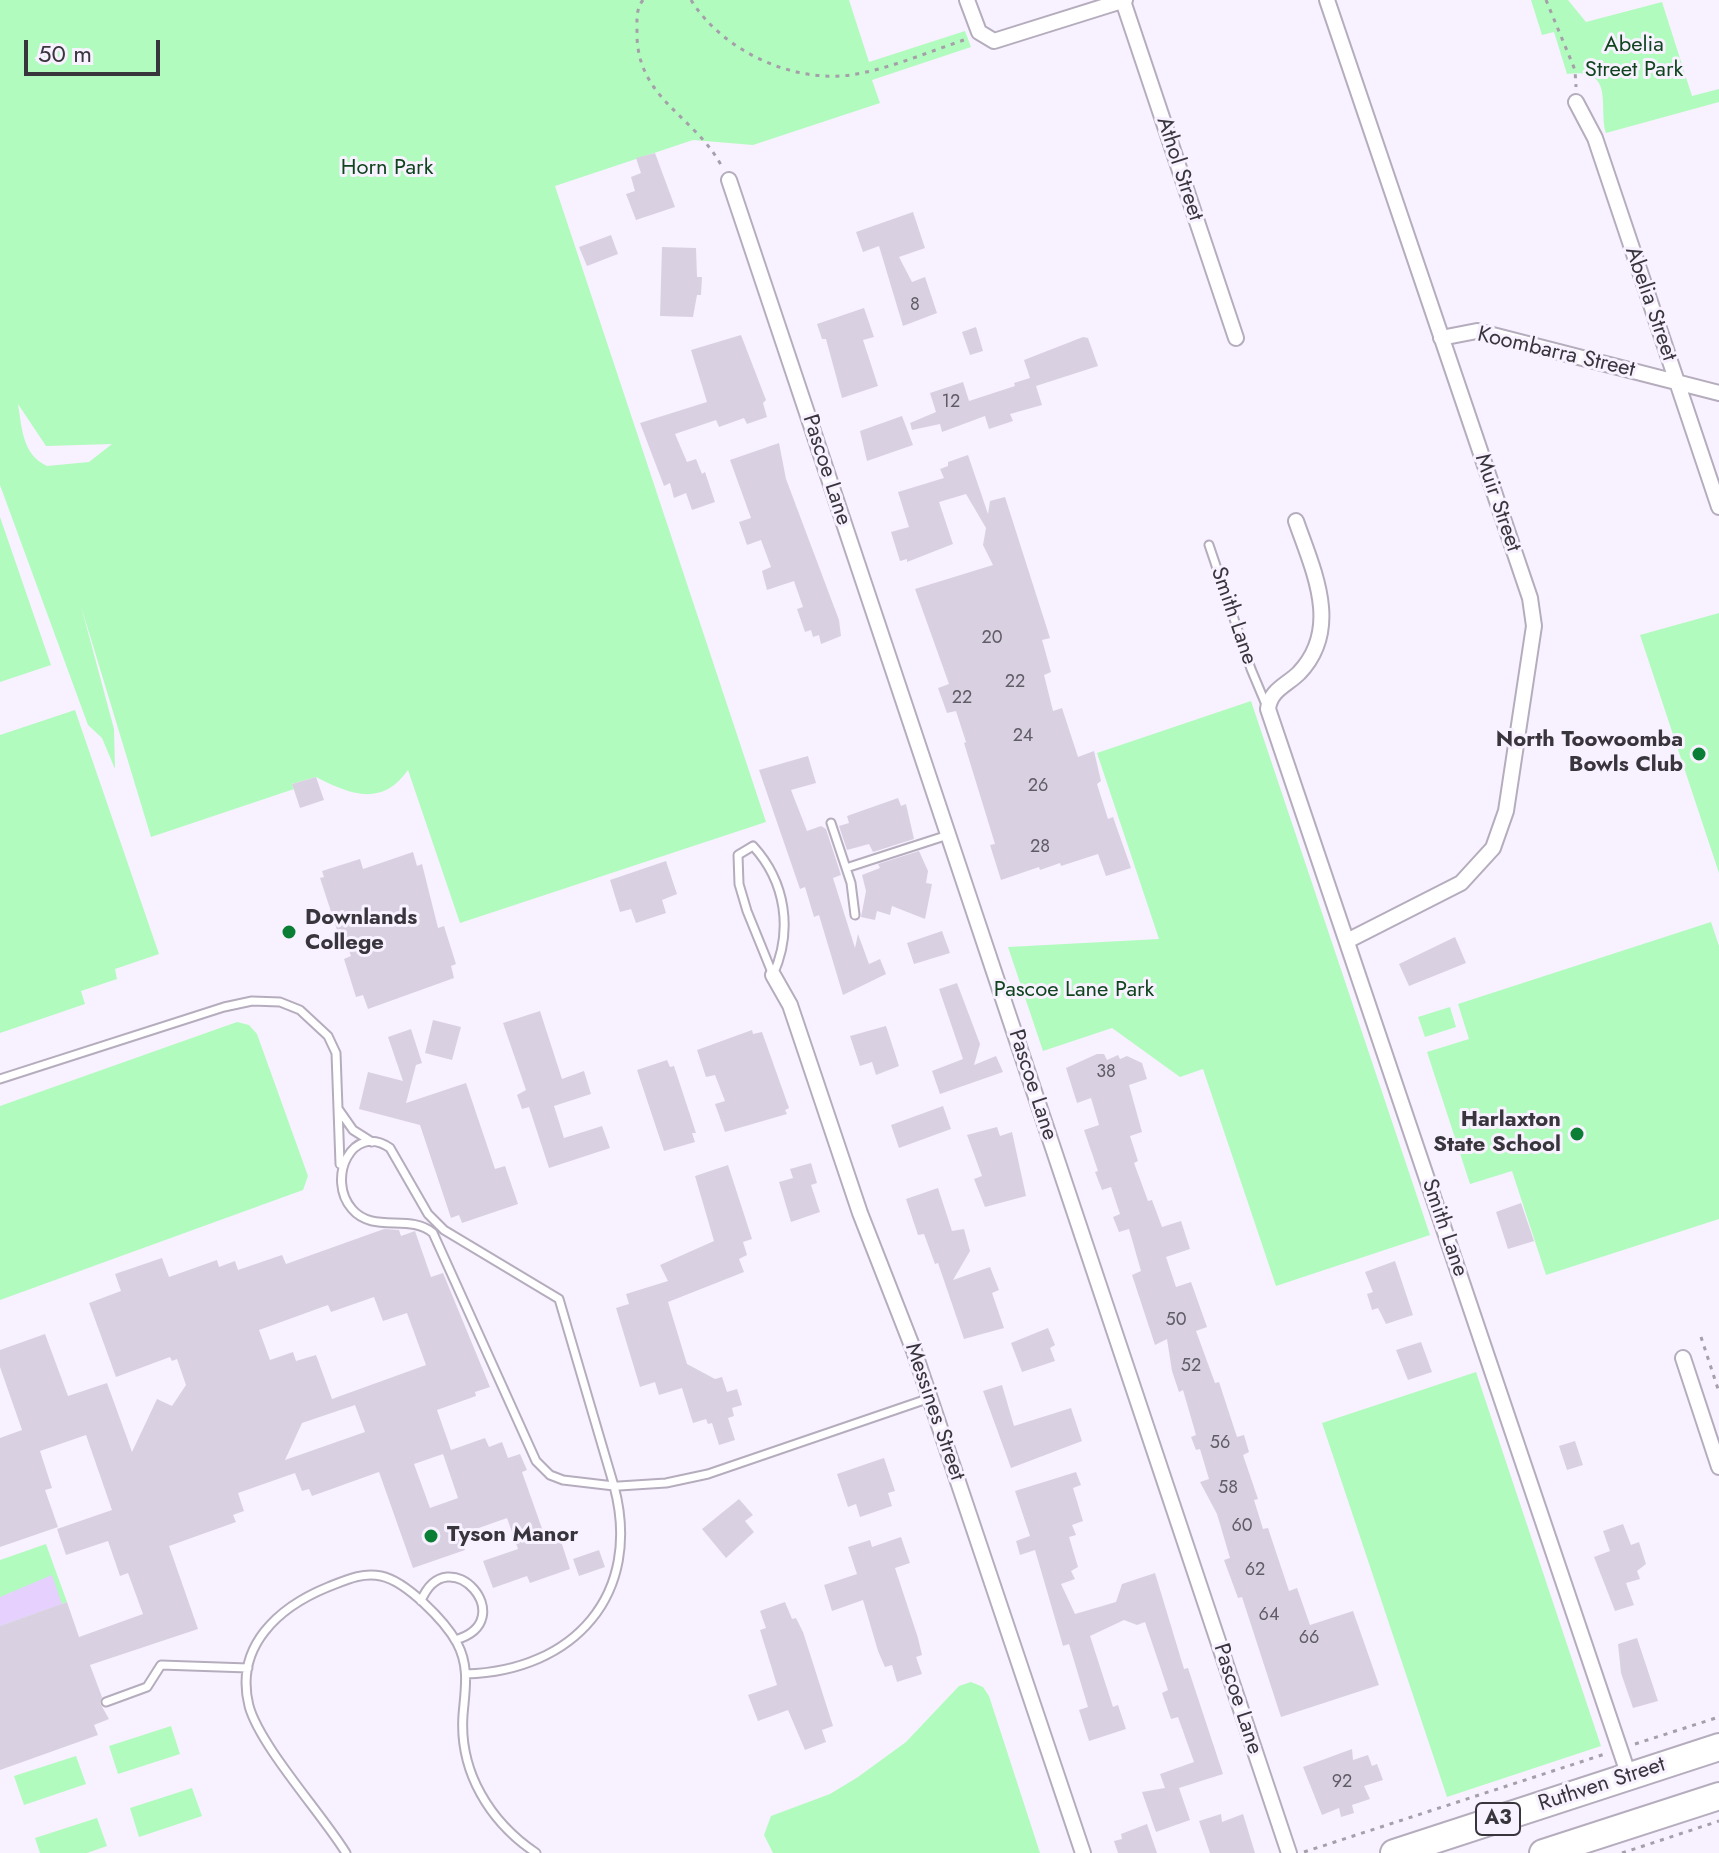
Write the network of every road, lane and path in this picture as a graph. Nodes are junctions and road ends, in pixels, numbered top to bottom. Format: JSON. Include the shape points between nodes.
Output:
{"nodes":[{"id":1,"x":643,"y":0,"type":"edge"},
{"id":2,"x":691,"y":0,"type":"edge"},
{"id":3,"x":967,"y":0,"type":"edge"},
{"id":4,"x":1124,"y":0,"type":"edge"},
{"id":5,"x":1327,"y":0,"type":"edge"},
{"id":6,"x":1546,"y":0,"type":"edge"},
{"id":7,"x":988,"y":40,"type":"junction"},
{"id":8,"x":1576,"y":102,"type":"joint"},
{"id":9,"x":729,"y":180,"type":"joint"},
{"id":10,"x":1236,"y":338,"type":"dead end"},
{"id":11,"x":1441,"y":338,"type":"junction"},
{"id":12,"x":1677,"y":382,"type":"junction"},
{"id":13,"x":1719,"y":393,"type":"edge"},
{"id":14,"x":1719,"y":507,"type":"edge"},
{"id":15,"x":1296,"y":521,"type":"dead end"},
{"id":16,"x":1209,"y":545,"type":"dead end"},
{"id":17,"x":1268,"y":709,"type":"junction"},
{"id":18,"x":831,"y":823,"type":"dead end"},
{"id":19,"x":948,"y":835,"type":"junction"},
{"id":20,"x":846,"y":868,"type":"junction"},
{"id":21,"x":855,"y":915,"type":"dead end"},
{"id":22,"x":1347,"y":941,"type":"junction"},
{"id":23,"x":773,"y":975,"type":"junction"},
{"id":24,"x":0,"y":1079,"type":"edge"},
{"id":25,"x":338,"y":1108,"type":"junction"},
{"id":26,"x":372,"y":1142,"type":"junction"},
{"id":27,"x":341,"y":1170,"type":"junction"},
{"id":28,"x":1701,"y":1337,"type":"dead end"},
{"id":29,"x":1683,"y":1358,"type":"dead end"},
{"id":30,"x":1719,"y":1392,"type":"edge"},
{"id":31,"x":930,"y":1398,"type":"junction"},
{"id":32,"x":1719,"y":1467,"type":"edge"},
{"id":33,"x":614,"y":1486,"type":"junction"},
{"id":34,"x":421,"y":1601,"type":"junction"},
{"id":35,"x":455,"y":1640,"type":"junction"},
{"id":36,"x":248,"y":1668,"type":"junction"},
{"id":37,"x":466,"y":1674,"type":"junction"},
{"id":38,"x":106,"y":1702,"type":"dead end"},
{"id":39,"x":1719,"y":1717,"type":"edge"},
{"id":40,"x":1719,"y":1747,"type":"edge"},
{"id":41,"x":1621,"y":1748,"type":"junction"},
{"id":42,"x":1629,"y":1776,"type":"junction"},
{"id":43,"x":1719,"y":1796,"type":"edge"},
{"id":44,"x":1719,"y":1821,"type":"edge"},
{"id":45,"x":346,"y":1853,"type":"edge"},
{"id":46,"x":536,"y":1853,"type":"edge"},
{"id":47,"x":1083,"y":1853,"type":"edge"},
{"id":48,"x":1289,"y":1853,"type":"edge"},
{"id":49,"x":1302,"y":1853,"type":"edge"},
{"id":50,"x":1394,"y":1853,"type":"edge"},
{"id":51,"x":1543,"y":1853,"type":"edge"},
{"id":52,"x":1622,"y":1853,"type":"edge"}],
"edges":[{"from":1,"to":9,"type":"path","via":[[638,7],[637,48],[648,77],[663,103],[710,146]]},
{"from":2,"to":7,"type":"path","via":[[704,22],[747,52],[787,70],[851,75],[968,39]]},
{"from":3,"to":7,"type":"street","via":[[975,27]]},
{"from":4,"to":7,"type":"street","via":[[1005,40]]},
{"from":4,"to":10,"type":"street","name":"Athol Street"},
{"from":5,"to":11,"type":"street","name":"Muir Street"},
{"from":6,"to":8,"type":"path","via":[[1575,70]]},
{"from":8,"to":12,"type":"street","name":"Abelia Street","via":[[1595,138]]},
{"from":9,"to":19,"type":"street","name":"Pascoe Lane"},
{"from":11,"to":12,"type":"street","name":"Koombarra Street","via":[[1477,331]]},
{"from":11,"to":22,"type":"street","name":"Muir Street","via":[[1530,598],[1533,641],[1506,811],[1493,848],[1461,883]]},
{"from":12,"to":13,"type":"street","name":"Koombarra Street"},
{"from":12,"to":14,"type":"street","name":"Abelia Street"},
{"from":15,"to":17,"type":"street","via":[[1321,599],[1322,626],[1308,662],[1275,691]]},
{"from":16,"to":17,"type":"lane","name":"Smith Lane"},
{"from":17,"to":22,"type":"street","name":"Smith Lane"},
{"from":18,"to":20,"type":"lane"},
{"from":19,"to":20,"type":"lane"},
{"from":19,"to":48,"type":"street","name":"Pascoe Lane"},
{"from":20,"to":21,"type":"lane"},
{"from":22,"to":41,"type":"street","name":"Smith Lane"},
{"from":23,"to":23,"type":"lane","via":[[739,884],[738,855],[753,846],[772,873],[785,908],[783,952]]},
{"from":23,"to":31,"type":"street","name":"Messines Street","via":[[790,1005]]},
{"from":24,"to":25,"type":"lane","via":[[224,1007],[280,1002],[308,1016],[332,1041]]},
{"from":25,"to":26,"type":"lane","via":[[353,1130]]},
{"from":25,"to":27,"type":"lane"},
{"from":26,"to":27,"type":"lane","via":[[349,1154]]},
{"from":26,"to":33,"type":"lane","via":[[397,1154],[428,1214],[444,1230],[559,1299]]},
{"from":27,"to":33,"type":"lane","via":[[342,1190],[356,1213],[372,1221],[421,1225],[433,1233],[536,1461],[550,1475]]},
{"from":28,"to":30,"type":"path"},
{"from":29,"to":32,"type":"street"},
{"from":31,"to":33,"type":"lane","via":[[708,1474]]},
{"from":31,"to":47,"type":"street","name":"Messines Street"},
{"from":33,"to":37,"type":"lane","via":[[621,1548],[603,1608],[540,1657],[510,1669]]},
{"from":34,"to":35,"type":"lane"},
{"from":34,"to":35,"type":"lane","via":[[430,1586],[446,1578],[463,1579],[477,1590],[483,1605],[480,1621],[471,1634]]},
{"from":34,"to":36,"type":"lane","via":[[386,1577],[354,1577],[279,1613],[258,1639]]},
{"from":35,"to":37,"type":"lane"},
{"from":36,"to":38,"type":"lane","via":[[161,1665],[150,1685]]},
{"from":36,"to":45,"type":"lane","via":[[255,1722]]},
{"from":37,"to":46,"type":"lane","via":[[463,1733],[476,1786],[507,1831]]},
{"from":39,"to":41,"type":"path"},
{"from":40,"to":42,"type":"highway","name":"Ruthven Street","number":"A3"},
{"from":41,"to":42,"type":"street","name":"Smith Lane"},
{"from":41,"to":49,"type":"path"},
{"from":42,"to":50,"type":"highway","name":"Ruthven Street","number":"A3"},
{"from":43,"to":51,"type":"highway","number":"A3"},
{"from":44,"to":52,"type":"path"}]}
